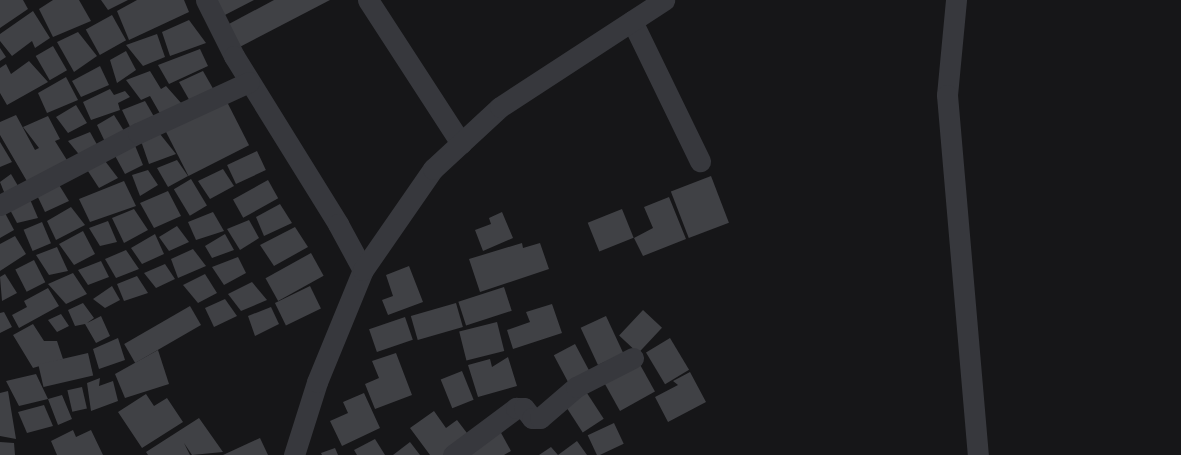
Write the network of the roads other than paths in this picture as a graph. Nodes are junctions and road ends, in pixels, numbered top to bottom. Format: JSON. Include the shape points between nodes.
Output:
{"nodes":[{"id":1,"x":206,"y":0,"type":"edge"},
{"id":2,"x":368,"y":0,"type":"edge"},
{"id":3,"x":664,"y":0,"type":"edge"},
{"id":4,"x":956,"y":0,"type":"edge"},
{"id":5,"x":632,"y":21,"type":"junction"},
{"id":6,"x":249,"y":82,"type":"junction"},
{"id":7,"x":460,"y":143,"type":"junction"},
{"id":8,"x":700,"y":161,"type":"dead end"},
{"id":9,"x":0,"y":205,"type":"edge"},
{"id":10,"x":363,"y":270,"type":"junction"},
{"id":11,"x":633,"y":358,"type":"dead end"},
{"id":12,"x":294,"y":455,"type":"edge"},
{"id":13,"x":453,"y":455,"type":"edge"},
{"id":14,"x":978,"y":455,"type":"edge"}],
"edges":[{"from":1,"to":6,"type":"street"},
{"from":2,"to":7,"type":"street"},
{"from":3,"to":5,"type":"street"},
{"from":4,"to":14,"type":"street","via":[[946,95]]},
{"from":5,"to":7,"type":"street","via":[[500,107]]},
{"from":5,"to":8,"type":"street"},
{"from":6,"to":9,"type":"street","via":[[138,133]]},
{"from":6,"to":10,"type":"street"},
{"from":7,"to":10,"type":"street","via":[[406,202]]},
{"from":10,"to":12,"type":"street","via":[[317,382]]},
{"from":11,"to":13,"type":"street","via":[[576,387],[540,418],[532,418],[524,408],[516,408]]}]}
